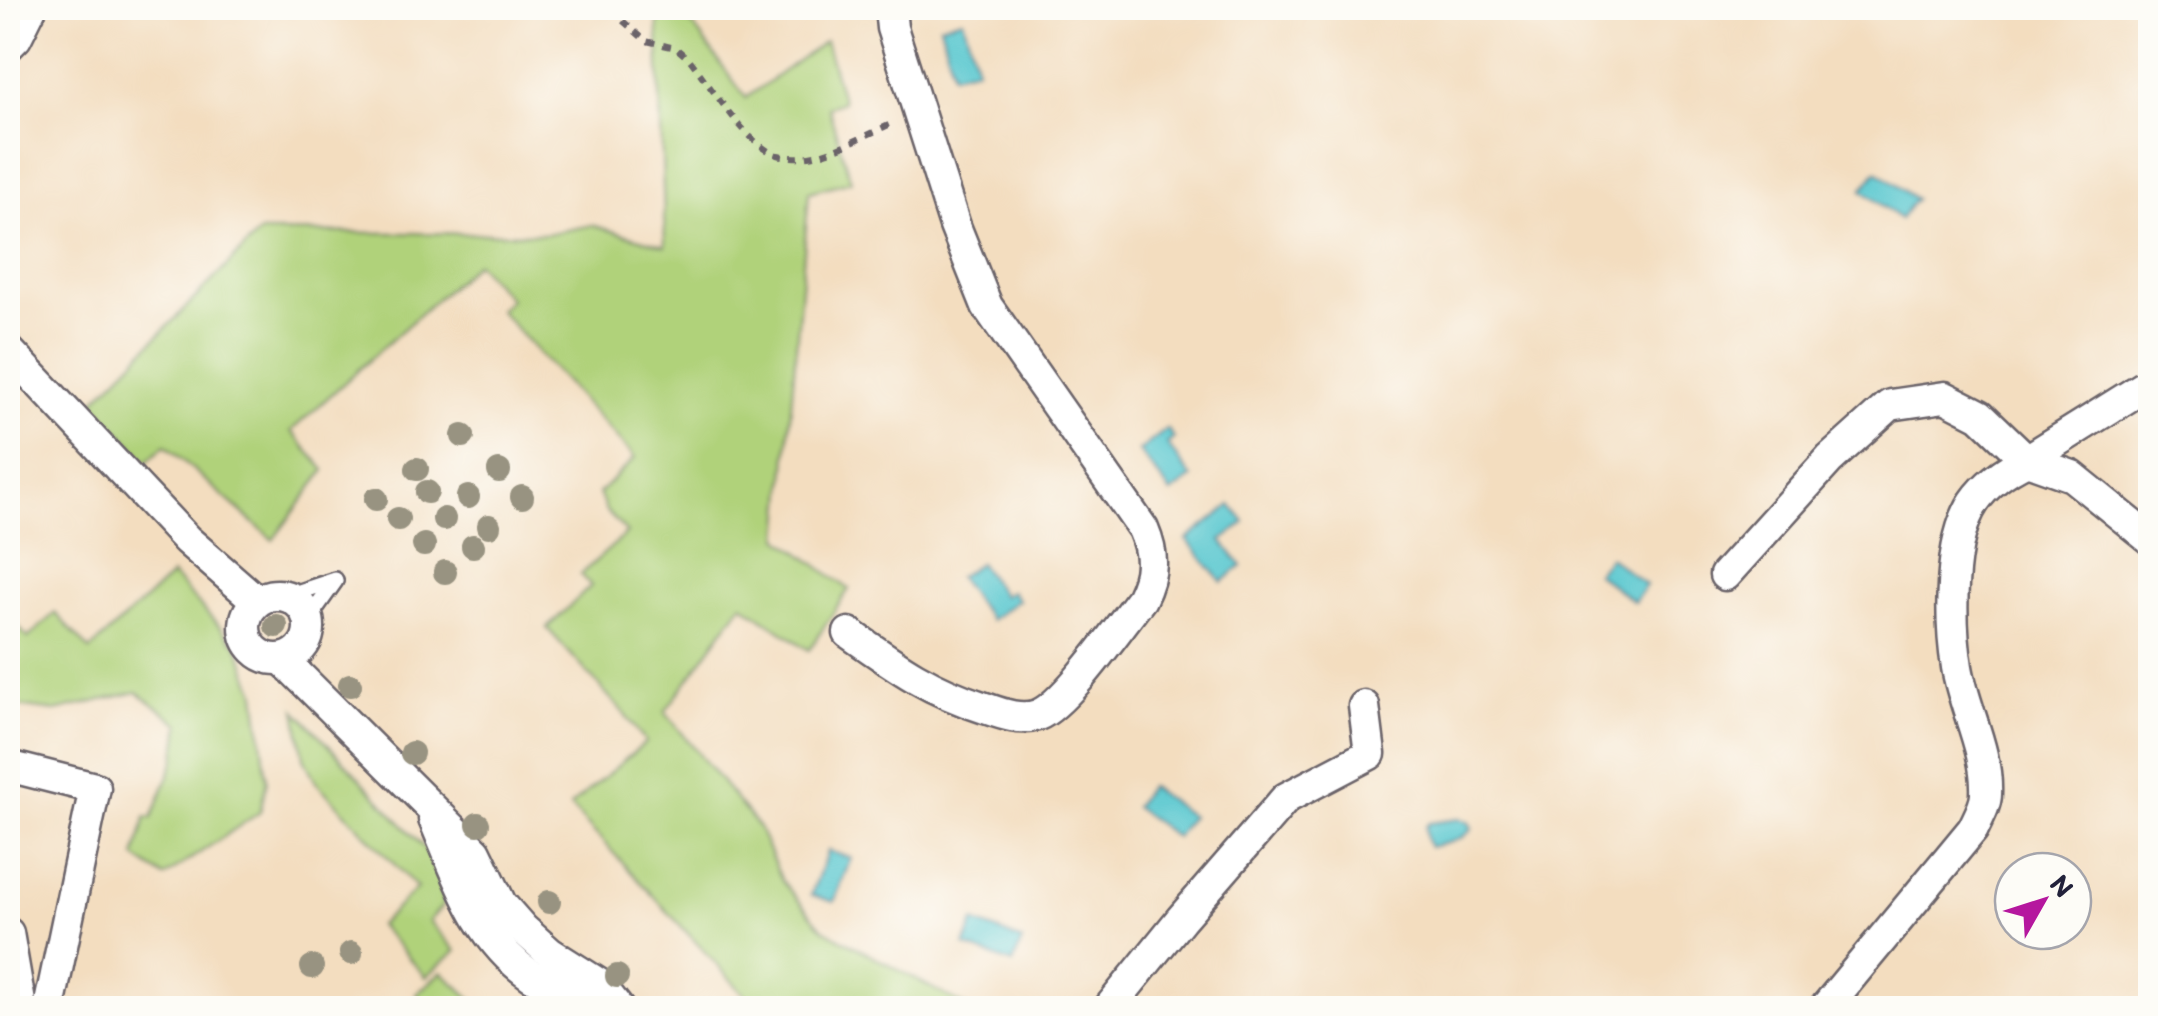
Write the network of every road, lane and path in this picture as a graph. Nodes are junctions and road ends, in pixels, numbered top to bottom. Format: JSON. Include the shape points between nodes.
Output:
{"nodes":[{"id":1,"x":31,"y":8,"type":"edge"},
{"id":2,"x":890,"y":8,"type":"edge"},
{"id":3,"x":623,"y":20,"type":"dead end"},
{"id":4,"x":8,"y":46,"type":"edge"},
{"id":5,"x":920,"y":114,"type":"junction"},
{"id":6,"x":8,"y":350,"type":"edge"},
{"id":7,"x":2150,"y":382,"type":"edge"},
{"id":8,"x":2027,"y":460,"type":"junction"},
{"id":9,"x":2150,"y":539,"type":"edge"},
{"id":10,"x":187,"y":540,"type":"junction"},
{"id":11,"x":1725,"y":574,"type":"dead end"},
{"id":12,"x":288,"y":596,"type":"junction"},
{"id":13,"x":257,"y":600,"type":"junction"},
{"id":14,"x":244,"y":629,"type":"junction"},
{"id":15,"x":850,"y":633,"type":"dead end"},
{"id":16,"x":298,"y":641,"type":"junction"},
{"id":17,"x":1364,"y":706,"type":"dead end"},
{"id":18,"x":8,"y":766,"type":"edge"},
{"id":19,"x":429,"y":807,"type":"junction"},
{"id":20,"x":8,"y":932,"type":"edge"},
{"id":21,"x":21,"y":1008,"type":"edge"},
{"id":22,"x":48,"y":1008,"type":"edge"},
{"id":23,"x":594,"y":1008,"type":"edge"},
{"id":24,"x":618,"y":1008,"type":"edge"},
{"id":25,"x":1109,"y":1008,"type":"edge"},
{"id":26,"x":1824,"y":1008,"type":"edge"}],
"edges":[{"from":1,"to":4,"type":"street"},
{"from":2,"to":5,"type":"street"},
{"from":3,"to":5,"type":"path","via":[[646,41],[676,48],[690,60],[760,147],[780,156],[825,152]]},
{"from":5,"to":15,"type":"street","via":[[987,306],[1143,529],[1152,549],[1150,582],[1064,694],[1037,715],[1014,718],[944,695]]},
{"from":6,"to":10,"type":"street"},
{"from":7,"to":8,"type":"street"},
{"from":8,"to":9,"type":"street","via":[[2072,476]]},
{"from":8,"to":11,"type":"street","via":[[1980,415],[1945,397],[1890,404]]},
{"from":8,"to":26,"type":"street","via":[[2002,472],[1973,503],[1957,544],[1957,668],[1987,797],[1973,829]]},
{"from":10,"to":13,"type":"street"},
{"from":10,"to":14,"type":"street"},
{"from":12,"to":13,"type":"street"},
{"from":12,"to":16,"type":"street","via":[[297,601]]},
{"from":12,"to":16,"type":"lane","via":[[336,580]]},
{"from":13,"to":14,"type":"street"},
{"from":14,"to":16,"type":"street","via":[[261,656]]},
{"from":16,"to":19,"type":"street","via":[[342,716]]},
{"from":17,"to":25,"type":"street","via":[[1370,754],[1286,798]]},
{"from":18,"to":22,"type":"street","via":[[95,788]]},
{"from":19,"to":23,"type":"street","via":[[478,920],[502,952],[534,978]]},
{"from":19,"to":24,"type":"street","via":[[476,852],[522,930],[598,984]]},
{"from":20,"to":21,"type":"street"}]}
